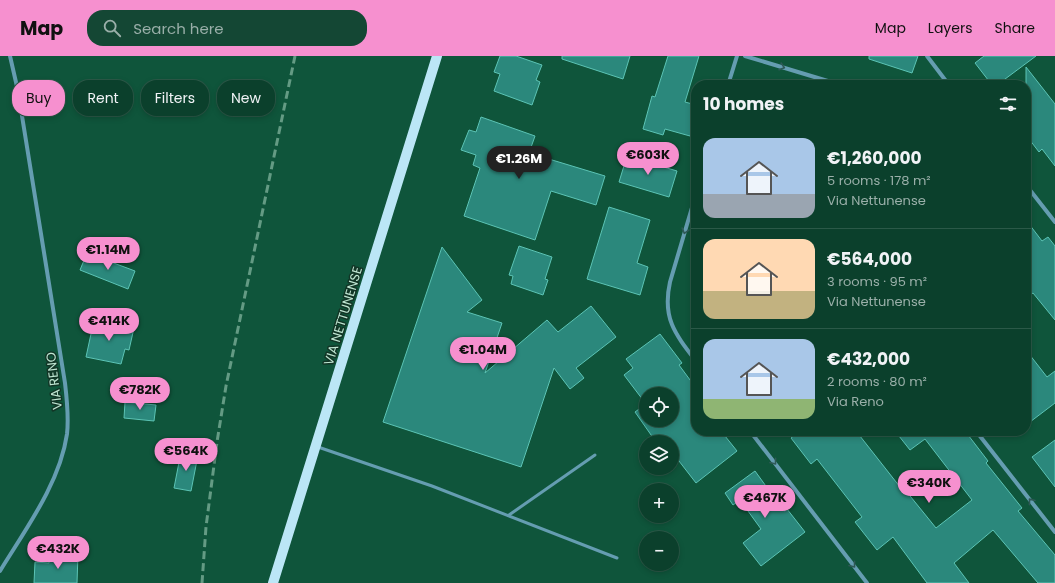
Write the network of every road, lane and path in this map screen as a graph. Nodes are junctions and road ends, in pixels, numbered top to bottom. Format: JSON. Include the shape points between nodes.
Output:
{"nodes":[{"id":1,"x":10,"y":56,"type":"edge"},
{"id":2,"x":437,"y":56,"type":"edge"},
{"id":3,"x":737,"y":56,"type":"edge"},
{"id":4,"x":745,"y":56,"type":"edge"},
{"id":5,"x":927,"y":56,"type":"edge"},
{"id":6,"x":730,"y":80,"type":"edge"},
{"id":7,"x":824,"y":80,"type":"edge"},
{"id":8,"x":945,"y":80,"type":"edge"},
{"id":9,"x":1031,"y":191,"type":"edge"},
{"id":10,"x":691,"y":211,"type":"edge"},
{"id":11,"x":1055,"y":222,"type":"edge"},
{"id":12,"x":691,"y":354,"type":"edge"},
{"id":13,"x":754,"y":436,"type":"edge"},
{"id":14,"x":980,"y":436,"type":"edge"},
{"id":15,"x":316,"y":446,"type":"junction"},
{"id":16,"x":595,"y":455,"type":"dead end"},
{"id":17,"x":509,"y":515,"type":"junction"},
{"id":18,"x":1055,"y":532,"type":"edge"},
{"id":19,"x":617,"y":558,"type":"dead end"},
{"id":20,"x":0,"y":571,"type":"edge"},
{"id":21,"x":273,"y":583,"type":"edge"},
{"id":22,"x":867,"y":583,"type":"edge"}],
"edges":[{"from":1,"to":20,"type":"street","name":"VIA RENO","via":[[18,91],[64,375],[68,418],[65,446],[55,474],[33,517]]},
{"from":2,"to":15,"type":"main road","name":"VIA NETTUNENSE"},
{"from":3,"to":6,"type":"street"},
{"from":4,"to":7,"type":"street","one_way":true},
{"from":5,"to":8,"type":"street"},
{"from":9,"to":11,"type":"street"},
{"from":10,"to":12,"type":"street","one_way":true,"via":[[668,296],[668,311],[675,332]]},
{"from":13,"to":22,"type":"street","one_way":true},
{"from":18,"to":14,"type":"street","one_way":true},
{"from":15,"to":17,"type":"lane"},
{"from":15,"to":21,"type":"main road","name":"VIA NETTUNENSE"},
{"from":16,"to":17,"type":"lane"},
{"from":17,"to":19,"type":"lane"}]}
